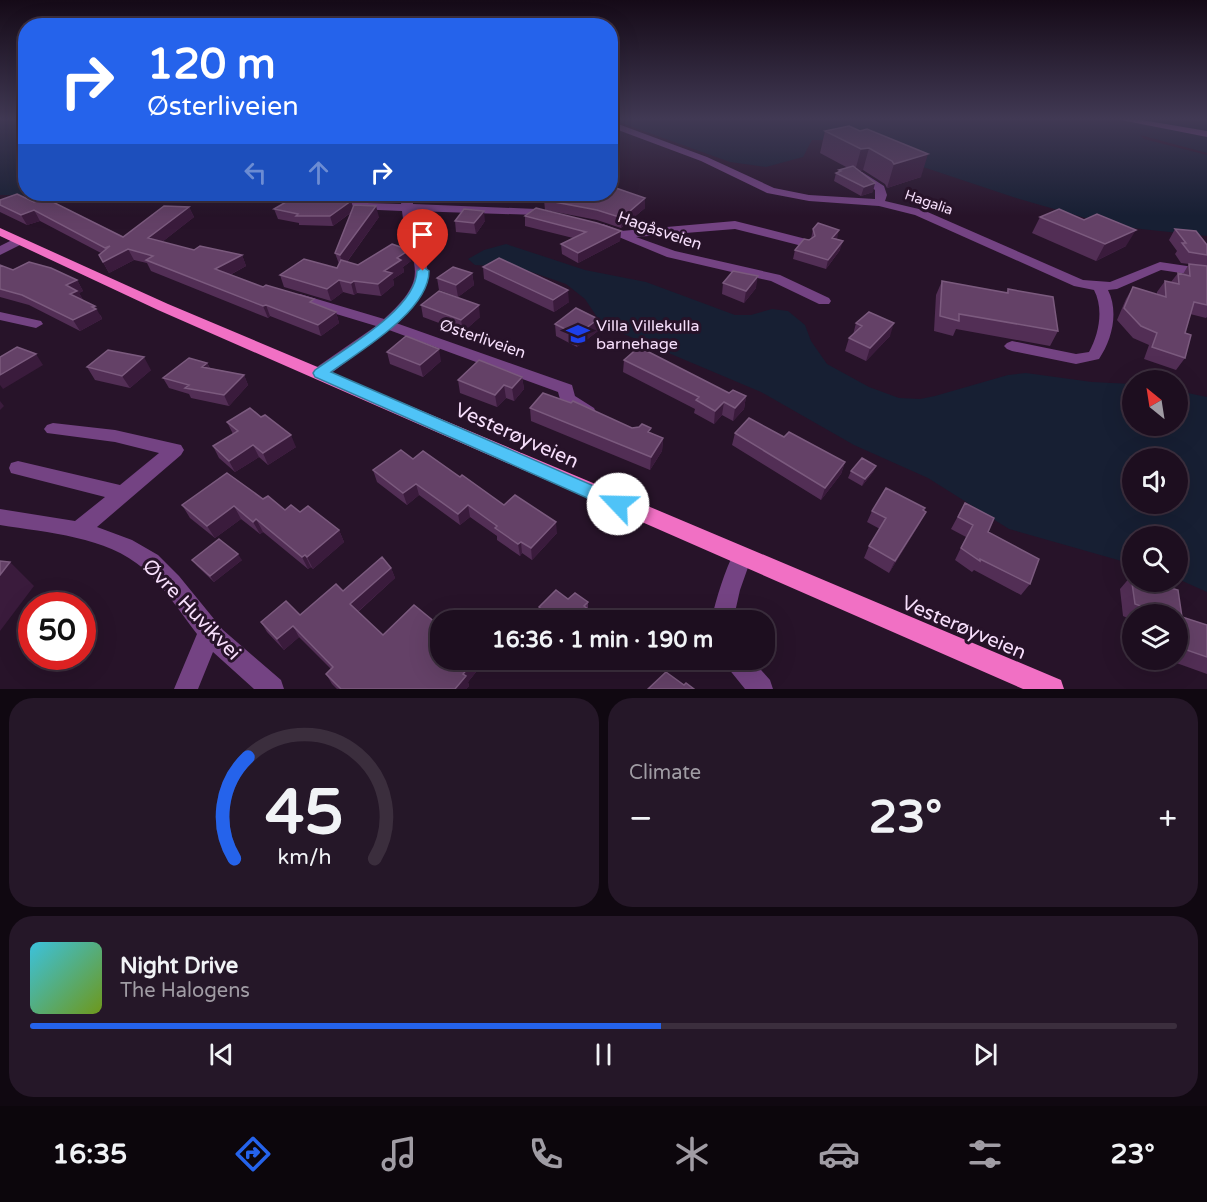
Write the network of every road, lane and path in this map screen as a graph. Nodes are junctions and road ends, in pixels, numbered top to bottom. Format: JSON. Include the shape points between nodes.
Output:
{"nodes":[{"id":1,"x":682,"y":151,"type":"edge"},
{"id":2,"x":858,"y":174,"type":"edge"},
{"id":3,"x":283,"y":201,"type":"edge"},
{"id":4,"x":408,"y":201,"type":"edge"},
{"id":5,"x":879,"y":203,"type":"junction"},
{"id":6,"x":408,"y":208,"type":"junction"},
{"id":7,"x":559,"y":217,"type":"edge"},
{"id":8,"x":591,"y":225,"type":"edge"},
{"id":9,"x":0,"y":232,"type":"edge"},
{"id":10,"x":620,"y":234,"type":"junction"},
{"id":11,"x":18,"y":241,"type":"junction"},
{"id":12,"x":806,"y":243,"type":"edge"},
{"id":13,"x":0,"y":251,"type":"edge"},
{"id":14,"x":1207,"y":273,"type":"edge"},
{"id":15,"x":1099,"y":287,"type":"junction"},
{"id":16,"x":286,"y":294,"type":"edge"},
{"id":17,"x":824,"y":301,"type":"dead end"},
{"id":18,"x":0,"y":316,"type":"edge"},
{"id":19,"x":36,"y":324,"type":"dead end"},
{"id":20,"x":387,"y":324,"type":"junction"},
{"id":21,"x":1012,"y":346,"type":"dead end"},
{"id":22,"x":320,"y":373,"type":"junction"},
{"id":23,"x":603,"y":419,"type":"edge"},
{"id":24,"x":53,"y":429,"type":"dead end"},
{"id":25,"x":18,"y":468,"type":"dead end"},
{"id":26,"x":122,"y":493,"type":"junction"},
{"id":27,"x":0,"y":517,"type":"edge"},
{"id":28,"x":79,"y":530,"type":"junction"},
{"id":29,"x":741,"y":556,"type":"junction"},
{"id":30,"x":724,"y":610,"type":"edge"},
{"id":31,"x":209,"y":632,"type":"junction"},
{"id":32,"x":745,"y":670,"type":"edge"},
{"id":33,"x":186,"y":689,"type":"edge"},
{"id":34,"x":272,"y":689,"type":"edge"},
{"id":35,"x":761,"y":689,"type":"edge"},
{"id":36,"x":1052,"y":689,"type":"edge"}],
"edges":[{"from":1,"to":5,"type":"street","name":"Hagalia","via":[[771,191]]},
{"from":2,"to":5,"type":"street","via":[[880,188]]},
{"from":3,"to":6,"type":"street"},
{"from":4,"to":6,"type":"street"},
{"from":5,"to":15,"type":"street","name":"Hagalia","via":[[939,219],[1053,273]]},
{"from":6,"to":7,"type":"street","via":[[537,212]]},
{"from":6,"to":20,"type":"street","via":[[423,280],[412,301]]},
{"from":8,"to":10,"type":"street","name":"Hagåsveien"},
{"from":9,"to":11,"type":"main road","name":"Vesterøyveien"},
{"from":10,"to":12,"type":"street","via":[[735,225]]},
{"from":10,"to":17,"type":"street","name":"Hagåsveien","via":[[671,254],[775,278]]},
{"from":11,"to":13,"type":"street"},
{"from":11,"to":22,"type":"main road","name":"Vesterøyveien"},
{"from":14,"to":15,"type":"street","name":"Hagalia","via":[[1160,266]]},
{"from":15,"to":21,"type":"street","via":[[1107,307],[1094,356],[1076,359]]},
{"from":16,"to":20,"type":"street","name":"Østerliveien"},
{"from":18,"to":19,"type":"street"},
{"from":20,"to":22,"type":"street"},
{"from":20,"to":23,"type":"street","name":"Østerliveien","via":[[566,389],[567,399],[574,405]]},
{"from":22,"to":29,"type":"main road","name":"Vesterøyveien"},
{"from":24,"to":26,"type":"street","via":[[115,436],[175,450]]},
{"from":25,"to":26,"type":"street"},
{"from":26,"to":28,"type":"street"},
{"from":27,"to":28,"type":"street","name":"Øvre Huvikvei"},
{"from":28,"to":31,"type":"street","name":"Øvre Huvikvei","via":[[127,546],[156,566]]},
{"from":29,"to":30,"type":"street"},
{"from":29,"to":36,"type":"main road","name":"Vesterøyveien"},
{"from":31,"to":33,"type":"street"},
{"from":31,"to":34,"type":"street","name":"Øvre Huvikvei"},
{"from":32,"to":35,"type":"street"}]}
